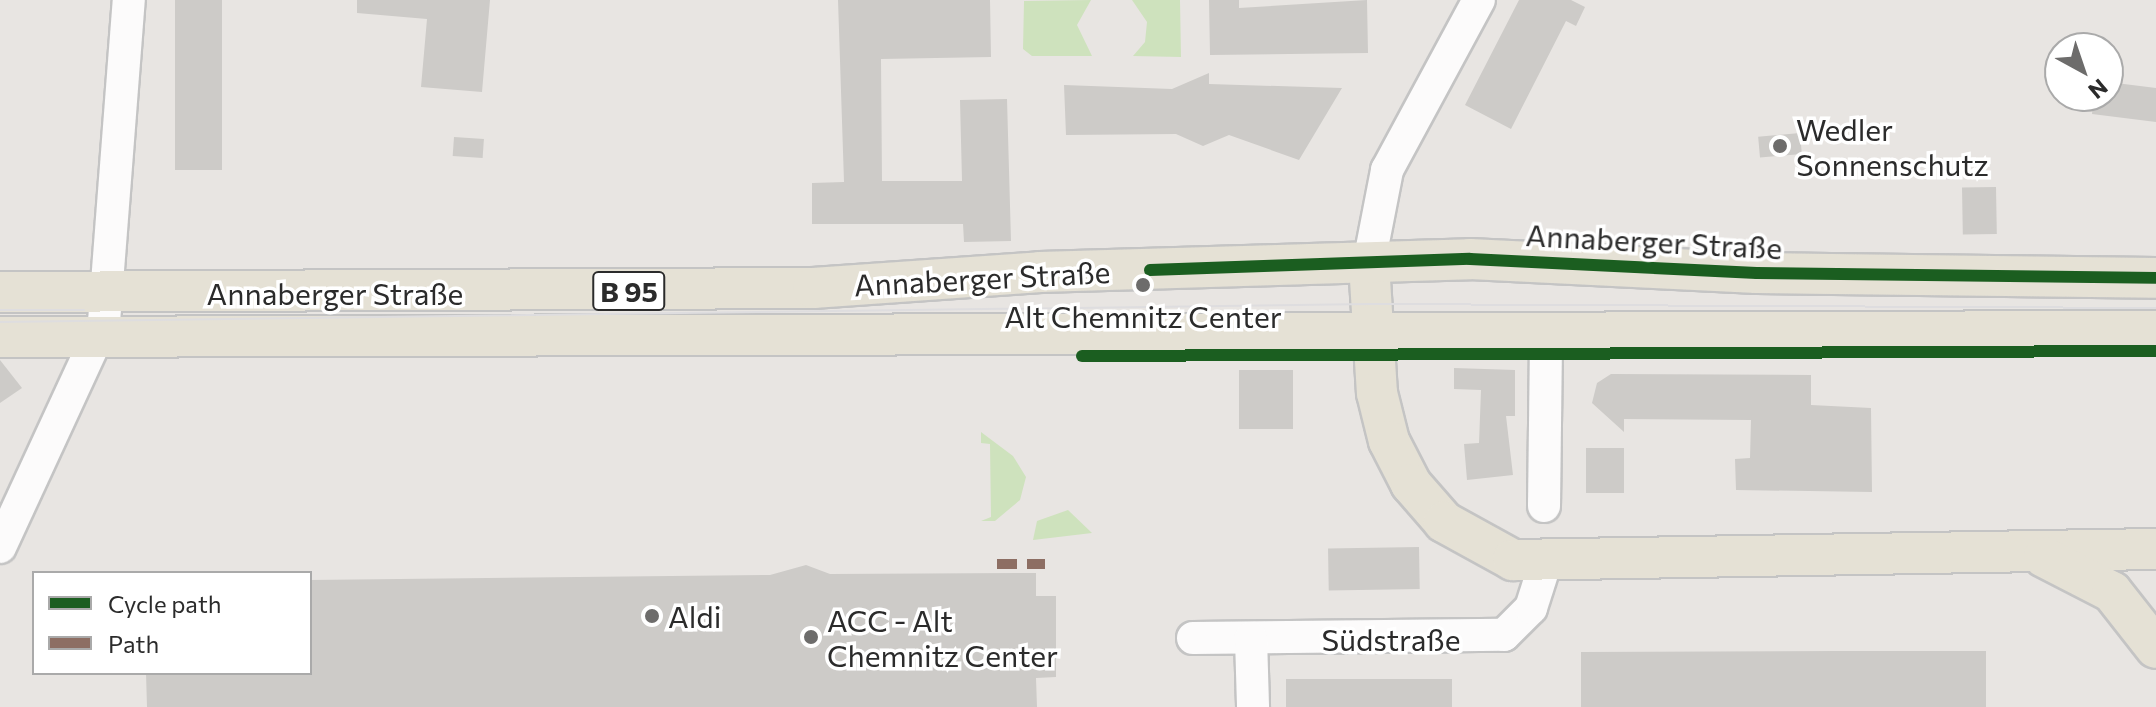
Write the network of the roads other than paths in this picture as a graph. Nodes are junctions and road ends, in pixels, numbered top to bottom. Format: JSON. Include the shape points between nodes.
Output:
{"nodes":[{"id":1,"x":129,"y":0,"type":"edge"},
{"id":2,"x":1479,"y":0,"type":"edge"},
{"id":3,"x":1369,"y":263,"type":"junction"},
{"id":4,"x":2156,"y":278,"type":"edge"},
{"id":5,"x":0,"y":292,"type":"edge"},
{"id":6,"x":103,"y":318,"type":"junction"},
{"id":7,"x":0,"y":322,"type":"edge"},
{"id":8,"x":2156,"y":331,"type":"edge"},
{"id":9,"x":1546,"y":335,"type":"junction"},
{"id":10,"x":0,"y":337,"type":"edge"},
{"id":11,"x":1373,"y":337,"type":"junction"},
{"id":12,"x":1544,"y":506,"type":"dead end"},
{"id":13,"x":0,"y":547,"type":"edge"},
{"id":14,"x":2152,"y":552,"type":"edge"},
{"id":15,"x":2037,"y":554,"type":"junction"},
{"id":16,"x":1545,"y":564,"type":"junction"},
{"id":17,"x":1193,"y":638,"type":"dead end"},
{"id":18,"x":1251,"y":638,"type":"junction"},
{"id":19,"x":2156,"y":648,"type":"edge"},
{"id":20,"x":1253,"y":707,"type":"edge"}],
"edges":[{"from":1,"to":6,"type":"street"},
{"from":2,"to":3,"type":"street","via":[[1387,170]]},
{"from":3,"to":4,"type":"main road","name":"Annaberger Straße","number":"B 95","via":[[1470,259],[1757,273]]},
{"from":3,"to":6,"type":"main road","name":"Annaberger Straße","number":"B 95","via":[[1040,272],[798,288]]},
{"from":3,"to":11,"type":"main road"},
{"from":5,"to":6,"type":"main road","name":"Annaberger Straße","number":"B 95"},
{"from":6,"to":7,"type":"street","number":"B 95"},
{"from":6,"to":10,"type":"main road","name":"Annaberger Straße","number":"B 95"},
{"from":6,"to":11,"type":"main road","name":"Annaberger Straße","number":"B 95"},
{"from":6,"to":13,"type":"street"},
{"from":8,"to":9,"type":"main road","name":"Annaberger Straße","number":"B 95"},
{"from":9,"to":11,"type":"main road","name":"Annaberger Straße","number":"B 95"},
{"from":9,"to":12,"type":"street"},
{"from":11,"to":16,"type":"main road","via":[[1379,403],[1411,484],[1444,522],[1483,547]]},
{"from":14,"to":15,"type":"main road"},
{"from":15,"to":16,"type":"main road"},
{"from":15,"to":19,"type":"main road","via":[[2112,592]]},
{"from":16,"to":18,"type":"street","name":"Südstraße","via":[[1531,608],[1504,635]]},
{"from":17,"to":18,"type":"street","name":"Südstraße"},
{"from":18,"to":20,"type":"street"}]}
